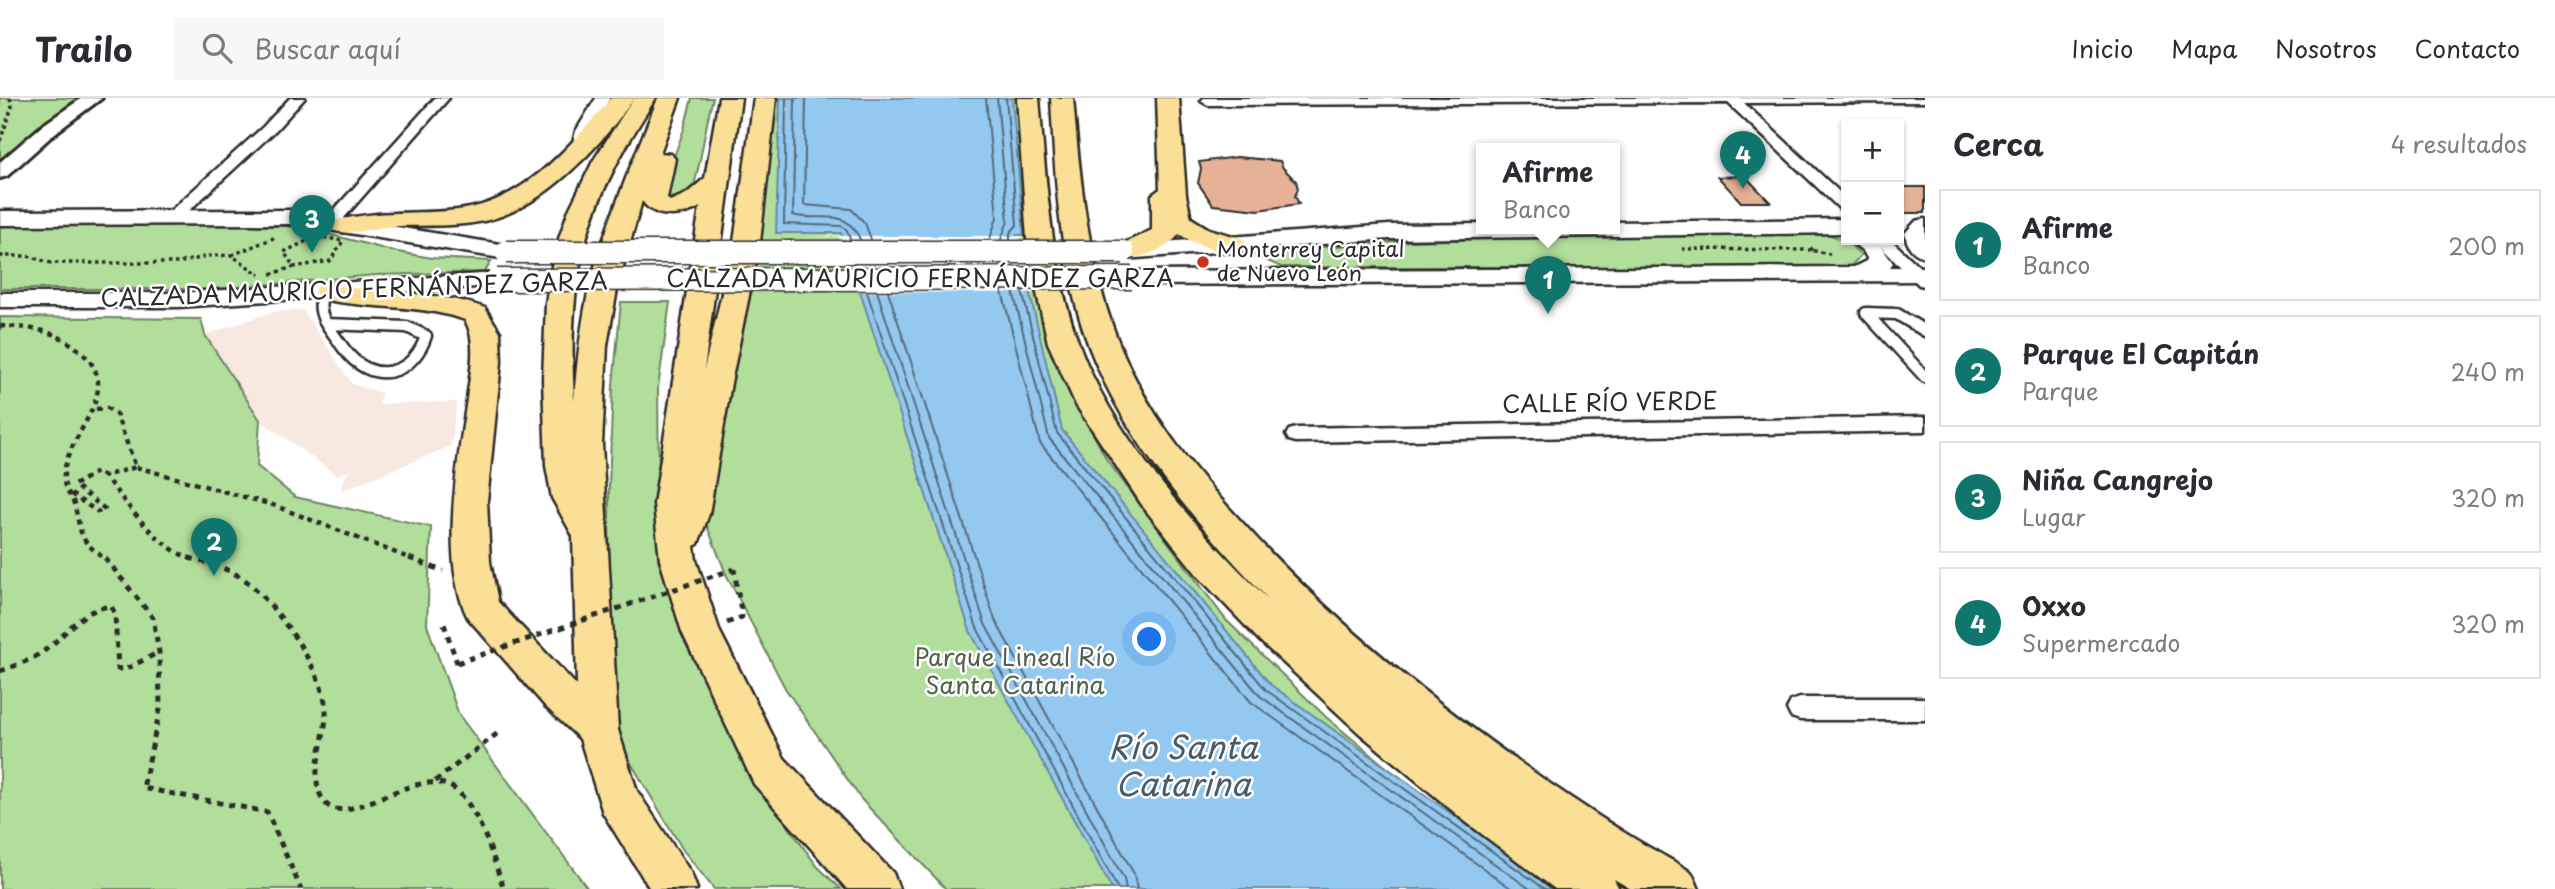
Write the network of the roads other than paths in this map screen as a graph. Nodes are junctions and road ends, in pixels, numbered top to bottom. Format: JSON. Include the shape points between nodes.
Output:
{"nodes":[{"id":1,"x":93,"y":98,"type":"edge"},
{"id":2,"x":298,"y":98,"type":"edge"},
{"id":3,"x":442,"y":98,"type":"edge"},
{"id":4,"x":603,"y":98,"type":"edge"},
{"id":5,"x":623,"y":98,"type":"edge"},
{"id":6,"x":639,"y":98,"type":"edge"},
{"id":7,"x":645,"y":98,"type":"edge"},
{"id":8,"x":670,"y":98,"type":"edge"},
{"id":9,"x":730,"y":98,"type":"edge"},
{"id":10,"x":765,"y":98,"type":"edge"},
{"id":11,"x":1028,"y":98,"type":"edge"},
{"id":12,"x":1062,"y":98,"type":"edge"},
{"id":13,"x":1079,"y":98,"type":"edge"},
{"id":14,"x":1156,"y":98,"type":"edge"},
{"id":15,"x":1168,"y":98,"type":"edge"},
{"id":16,"x":1925,"y":98,"type":"edge"},
{"id":17,"x":1731,"y":99,"type":"edge"},
{"id":18,"x":1208,"y":102,"type":"dead end"},
{"id":19,"x":579,"y":146,"type":"junction"},
{"id":20,"x":1068,"y":168,"type":"junction"},
{"id":21,"x":0,"y":172,"type":"edge"},
{"id":22,"x":716,"y":181,"type":"junction"},
{"id":23,"x":1841,"y":201,"type":"edge"},
{"id":24,"x":581,"y":211,"type":"joint"},
{"id":25,"x":174,"y":216,"type":"junction"},
{"id":26,"x":0,"y":218,"type":"edge"},
{"id":27,"x":404,"y":218,"type":"junction"},
{"id":28,"x":1904,"y":226,"type":"edge"},
{"id":29,"x":1925,"y":226,"type":"edge"},
{"id":30,"x":1841,"y":228,"type":"edge"},
{"id":31,"x":325,"y":229,"type":"junction"},
{"id":32,"x":1476,"y":233,"type":"edge"},
{"id":33,"x":1603,"y":234,"type":"edge"},
{"id":34,"x":1816,"y":236,"type":"junction"},
{"id":35,"x":1841,"y":244,"type":"edge"},
{"id":36,"x":1233,"y":245,"type":"junction"},
{"id":37,"x":1869,"y":245,"type":"edge"},
{"id":38,"x":1888,"y":245,"type":"edge"},
{"id":39,"x":1925,"y":250,"type":"edge"},
{"id":40,"x":1126,"y":252,"type":"junction"},
{"id":41,"x":1859,"y":274,"type":"junction"},
{"id":42,"x":1923,"y":276,"type":"edge"},
{"id":43,"x":325,"y":292,"type":"junction"},
{"id":44,"x":0,"y":300,"type":"edge"},
{"id":45,"x":327,"y":324,"type":"junction"},
{"id":46,"x":1925,"y":331,"type":"edge"},
{"id":47,"x":1925,"y":377,"type":"edge"},
{"id":48,"x":1925,"y":424,"type":"edge"},
{"id":49,"x":1296,"y":435,"type":"dead end"},
{"id":50,"x":590,"y":537,"type":"junction"},
{"id":51,"x":677,"y":561,"type":"junction"},
{"id":52,"x":1800,"y":709,"type":"dead end"},
{"id":53,"x":1925,"y":709,"type":"edge"},
{"id":54,"x":598,"y":730,"type":"junction"},
{"id":55,"x":675,"y":889,"type":"edge"},
{"id":56,"x":877,"y":889,"type":"edge"},
{"id":57,"x":1595,"y":889,"type":"edge"},
{"id":58,"x":1675,"y":889,"type":"edge"}],
"edges":[{"from":1,"to":21,"type":"street"},
{"from":2,"to":25,"type":"street"},
{"from":3,"to":31,"type":"street"},
{"from":4,"to":19,"type":"street"},
{"from":5,"to":19,"type":"main road"},
{"from":6,"to":27,"type":"main road","via":[[551,195],[521,213],[469,225]]},
{"from":7,"to":24,"type":"main road","via":[[616,142]]},
{"from":8,"to":22,"type":"main road","via":[[670,127],[654,200],[667,207],[685,205]]},
{"from":8,"to":50,"type":"main road","via":[[604,284],[593,345],[586,444]]},
{"from":9,"to":22,"type":"main road"},
{"from":10,"to":51,"type":"main road","via":[[747,242],[692,514]]},
{"from":11,"to":57,"type":"highway","via":[[1037,218],[1063,344],[1096,414],[1152,495],[1202,558],[1340,691],[1435,772]]},
{"from":12,"to":20,"type":"highway"},
{"from":13,"to":20,"type":"highway","via":[[1078,136]]},
{"from":14,"to":40,"type":"highway","via":[[1168,230],[1164,237]]},
{"from":15,"to":36,"type":"highway","via":[[1173,195],[1179,222],[1199,235]]},
{"from":16,"to":17,"type":"street"},
{"from":17,"to":18,"type":"street"},
{"from":17,"to":23,"type":"street"},
{"from":19,"to":27,"type":"main road","via":[[527,195],[501,210],[471,217]]},
{"from":20,"to":58,"type":"highway","via":[[1092,306],[1104,346],[1124,391],[1158,445],[1207,507],[1297,606],[1405,704],[1571,824]]},
{"from":22,"to":51,"type":"main road","via":[[671,504]]},
{"from":24,"to":50,"type":"main road","via":[[561,300],[558,385],[565,487]]},
{"from":25,"to":26,"type":"main road","name":"CALZADA MAURICIO FERNÁNDEZ GARZA"},
{"from":25,"to":31,"type":"main road","name":"CALZADA MAURICIO FERNÁNDEZ GARZA","via":[[294,217]]},
{"from":27,"to":31,"type":"main road","via":[[370,219]]},
{"from":28,"to":29,"type":"main road"},
{"from":29,"to":39,"type":"main road","via":[[1916,233]]},
{"from":30,"to":34,"type":"main road","name":"CALZADA MAURICIO FERNÁNDEZ GARZA"},
{"from":31,"to":40,"type":"main road","name":"CALZADA MAURICIO FERNÁNDEZ GARZA","bridge":true,"via":[[506,252]]},
{"from":32,"to":36,"type":"main road","name":"CALZADA MAURICIO FERNÁNDEZ GARZA","via":[[1390,232]]},
{"from":33,"to":34,"type":"main road","name":"CALZADA MAURICIO FERNÁNDEZ GARZA"},
{"from":34,"to":35,"type":"main road"},
{"from":36,"to":40,"type":"main road","name":"CALZADA MAURICIO FERNÁNDEZ GARZA"},
{"from":37,"to":41,"type":"main road","via":[[1881,263]]},
{"from":38,"to":42,"type":"street"},
{"from":41,"to":42,"type":"main road","name":"CALZADA MAURICIO FERNÁNDEZ GARZA"},
{"from":41,"to":43,"type":"main road","name":"CALZADA MAURICIO FERNÁNDEZ GARZA","bridge":true,"via":[[497,281]]},
{"from":43,"to":44,"type":"main road","name":"CALZADA MAURICIO FERNÁNDEZ GARZA","via":[[177,300]]},
{"from":43,"to":45,"type":"lane","via":[[320,309]]},
{"from":43,"to":54,"type":"main road","via":[[360,299],[439,302],[475,314],[481,323],[486,332],[486,362],[470,501],[472,562],[481,608]]},
{"from":45,"to":45,"type":"lane","via":[[355,361],[383,375],[406,369],[423,349],[426,336],[407,327]]},
{"from":46,"to":47,"type":"lane","via":[[1908,316],[1887,310],[1866,313]]},
{"from":48,"to":49,"type":"street","name":"CALLE RÍO VERDE"},
{"from":50,"to":54,"type":"main road"},
{"from":51,"to":56,"type":"main road","via":[[701,632],[769,771]]},
{"from":52,"to":53,"type":"street"},
{"from":54,"to":55,"type":"main road","via":[[618,799]]}]}
